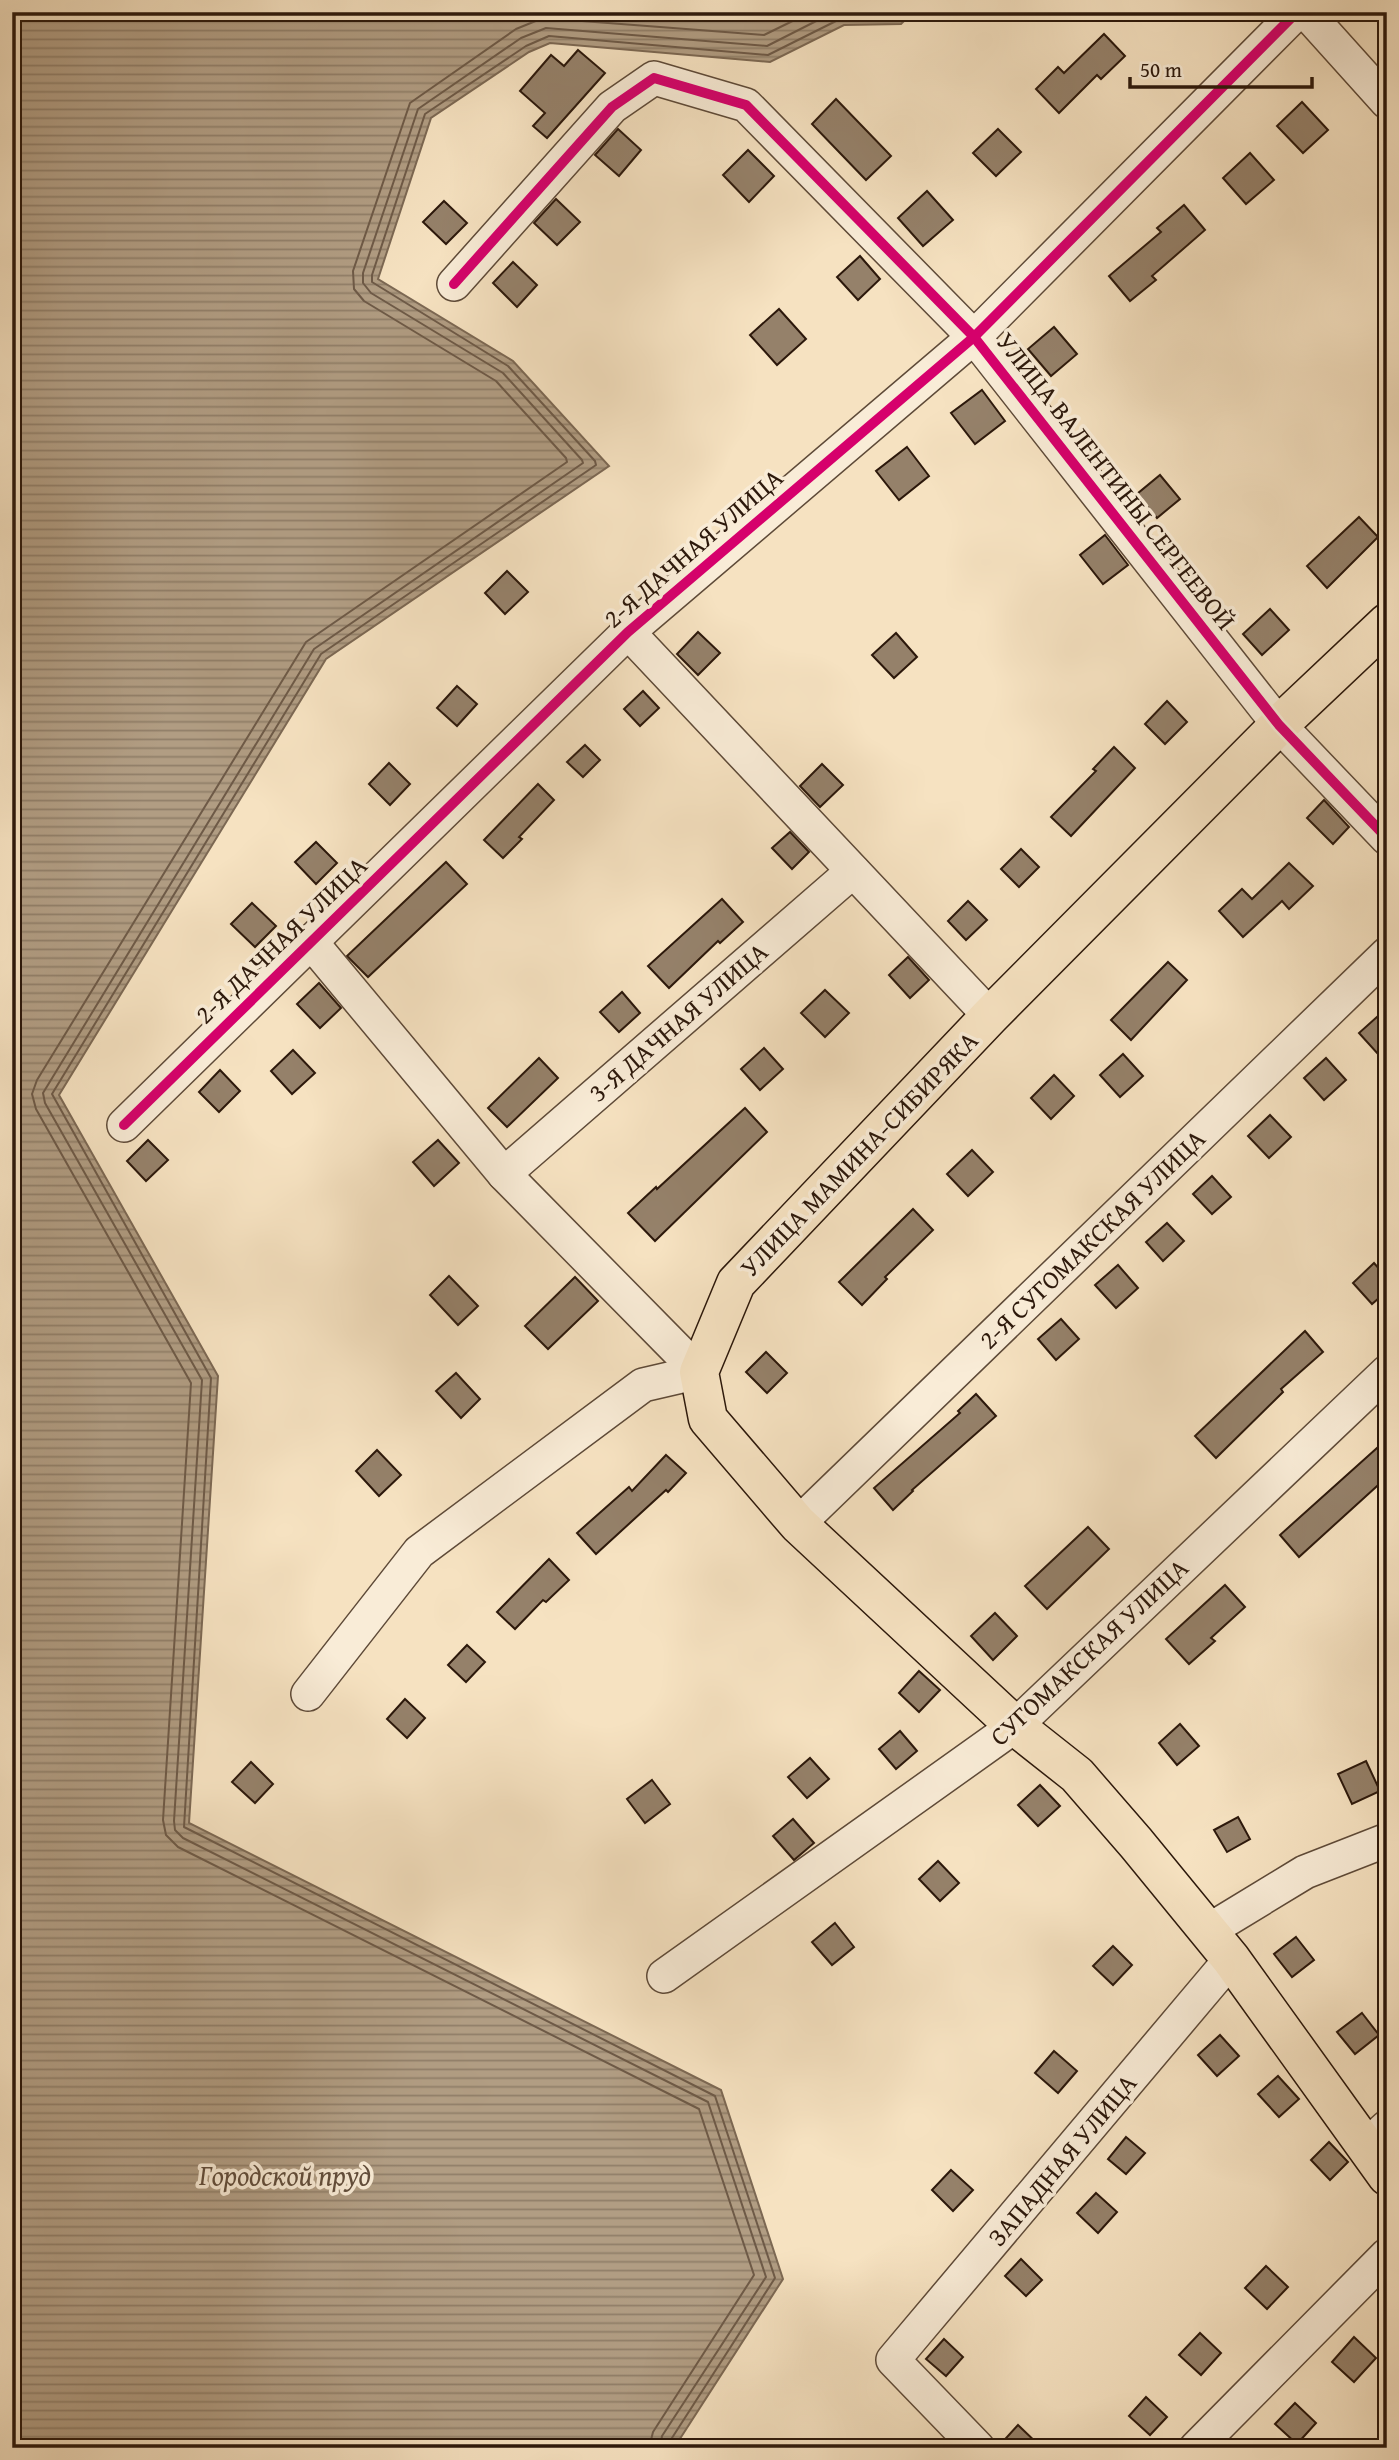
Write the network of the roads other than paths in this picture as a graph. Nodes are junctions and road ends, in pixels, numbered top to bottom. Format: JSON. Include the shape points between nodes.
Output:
{"nodes":[{"id":1,"x":1297,"y":12,"type":"edge"},
{"id":2,"x":1306,"y":12,"type":"edge"},
{"id":3,"x":1387,"y":102,"type":"edge"},
{"id":4,"x":454,"y":284,"type":"dead end"},
{"id":5,"x":974,"y":337,"type":"junction"},
{"id":6,"x":1387,"y":622,"type":"edge"},
{"id":7,"x":628,"y":632,"type":"junction"},
{"id":8,"x":1279,"y":725,"type":"junction"},
{"id":9,"x":1387,"y":838,"type":"edge"},
{"id":10,"x":853,"y":871,"type":"junction"},
{"id":11,"x":311,"y":942,"type":"junction"},
{"id":12,"x":1387,"y":954,"type":"edge"},
{"id":13,"x":990,"y":1016,"type":"junction"},
{"id":14,"x":124,"y":1125,"type":"dead end"},
{"id":15,"x":504,"y":1174,"type":"junction"},
{"id":16,"x":1387,"y":1372,"type":"edge"},
{"id":17,"x":699,"y":1373,"type":"junction"},
{"id":18,"x":798,"y":1524,"type":"junction"},
{"id":19,"x":308,"y":1695,"type":"dead end"},
{"id":20,"x":1015,"y":1726,"type":"junction"},
{"id":21,"x":1387,"y":1840,"type":"edge"},
{"id":22,"x":1220,"y":1945,"type":"junction"},
{"id":23,"x":664,"y":1976,"type":"dead end"},
{"id":24,"x":1380,"y":2150,"type":"edge"},
{"id":25,"x":1387,"y":2255,"type":"edge"},
{"id":26,"x":978,"y":2448,"type":"edge"},
{"id":27,"x":1196,"y":2448,"type":"edge"}],
"edges":[{"from":1,"to":5,"type":"street","name":"2-Я ДАЧНАЯ УЛИЦА"},
{"from":2,"to":3,"type":"street"},
{"from":4,"to":5,"type":"street","name":"УЛИЦА ВАЛЕНТИНЫ СЕРГЕЕВОЙ","via":[[612,107],[654,78],[746,105]]},
{"from":5,"to":7,"type":"street","name":"2-Я ДАЧНАЯ УЛИЦА"},
{"from":5,"to":8,"type":"street","name":"УЛИЦА ВАЛЕНТИНЫ СЕРГЕЕВОЙ"},
{"from":6,"to":8,"type":"main road","name":"УЛИЦА МАМИНА-СИБИРЯКА"},
{"from":7,"to":10,"type":"street"},
{"from":7,"to":11,"type":"street","name":"2-Я ДАЧНАЯ УЛИЦА"},
{"from":8,"to":9,"type":"street","name":"УЛИЦА ВАЛЕНТИНЫ СЕРГЕЕВОЙ"},
{"from":8,"to":13,"type":"main road","name":"УЛИЦА МАМИНА-СИБИРЯКА"},
{"from":10,"to":13,"type":"street"},
{"from":10,"to":15,"type":"street","name":"3-Я ДАЧНАЯ УЛИЦА"},
{"from":11,"to":14,"type":"street","name":"2-Я ДАЧНАЯ УЛИЦА"},
{"from":11,"to":15,"type":"street"},
{"from":12,"to":18,"type":"street","name":"2-Я СУГОМАКСКАЯ УЛИЦА"},
{"from":13,"to":17,"type":"main road","name":"УЛИЦА МАМИНА-СИБИРЯКА","via":[[736,1283]]},
{"from":15,"to":17,"type":"street"},
{"from":16,"to":20,"type":"street","name":"СУГОМАКСКАЯ УЛИЦА"},
{"from":17,"to":18,"type":"main road","via":[[708,1419]]},
{"from":17,"to":19,"type":"street","via":[[643,1385],[419,1552]]},
{"from":18,"to":20,"type":"main road"},
{"from":20,"to":22,"type":"main road","via":[[1077,1775]]},
{"from":20,"to":23,"type":"street","name":"СУГОМАКСКАЯ УЛИЦА"},
{"from":21,"to":22,"type":"street","name":"ЗАПАДНАЯ УЛИЦА","via":[[1305,1872]]},
{"from":22,"to":24,"type":"main road"},
{"from":22,"to":26,"type":"street","name":"ЗАПАДНАЯ УЛИЦА","via":[[893,2360]]},
{"from":25,"to":27,"type":"street"}]}
